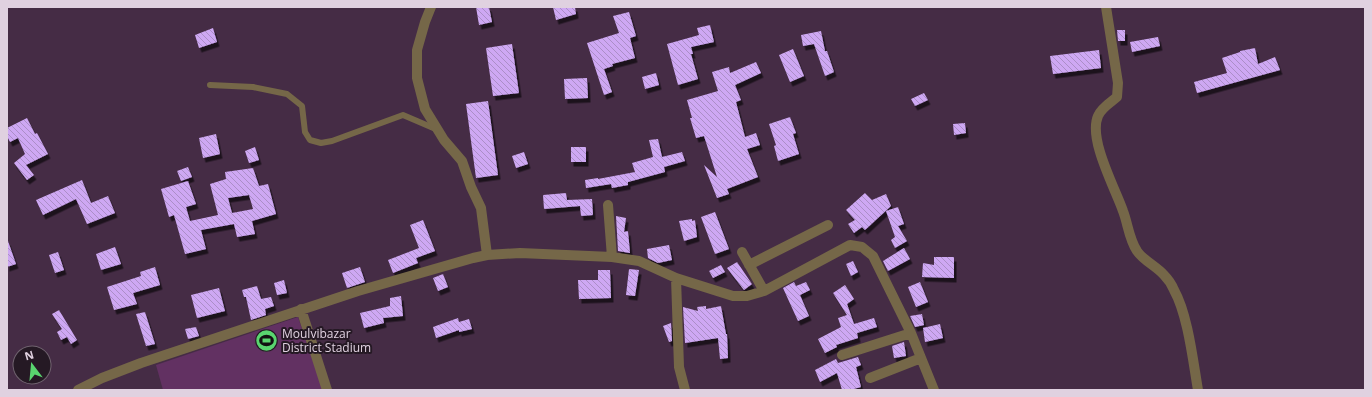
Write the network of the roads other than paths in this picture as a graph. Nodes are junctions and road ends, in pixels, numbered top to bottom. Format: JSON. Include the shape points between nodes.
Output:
{"nodes":[{"id":1,"x":431,"y":7,"type":"edge"},
{"id":2,"x":1106,"y":7,"type":"edge"},
{"id":3,"x":210,"y":85,"type":"dead end"},
{"id":4,"x":439,"y":131,"type":"junction"},
{"id":5,"x":608,"y":205,"type":"dead end"},
{"id":6,"x":828,"y":225,"type":"dead end"},
{"id":7,"x":742,"y":252,"type":"dead end"},
{"id":8,"x":488,"y":255,"type":"junction"},
{"id":9,"x":612,"y":257,"type":"junction"},
{"id":10,"x":749,"y":265,"type":"junction"},
{"id":11,"x":676,"y":278,"type":"junction"},
{"id":12,"x":764,"y":291,"type":"junction"},
{"id":13,"x":301,"y":310,"type":"junction"},
{"id":14,"x":911,"y":333,"type":"junction"},
{"id":15,"x":842,"y":355,"type":"dead end"},
{"id":16,"x":921,"y":358,"type":"junction"},
{"id":17,"x":870,"y":378,"type":"dead end"},
{"id":18,"x":78,"y":390,"type":"edge"},
{"id":19,"x":327,"y":390,"type":"edge"},
{"id":20,"x":685,"y":390,"type":"edge"},
{"id":21,"x":934,"y":390,"type":"edge"},
{"id":22,"x":1198,"y":390,"type":"edge"}],
"edges":[{"from":1,"to":4,"type":"street","via":[[417,50],[417,78],[425,109]]},
{"from":2,"to":22,"type":"street","via":[[1118,83],[1117,97],[1098,116],[1098,144],[1127,221],[1131,240],[1138,252],[1164,274],[1175,290],[1184,313]]},
{"from":3,"to":4,"type":"lane","via":[[253,87],[287,94],[302,106],[305,132],[310,140],[321,143],[403,116]]},
{"from":4,"to":8,"type":"street","via":[[462,161],[481,208]]},
{"from":5,"to":9,"type":"street"},
{"from":6,"to":10,"type":"street"},
{"from":7,"to":10,"type":"street"},
{"from":8,"to":9,"type":"street","via":[[520,253]]},
{"from":8,"to":13,"type":"street","via":[[358,291]]},
{"from":9,"to":11,"type":"street","via":[[639,261]]},
{"from":10,"to":12,"type":"street"},
{"from":11,"to":12,"type":"street","via":[[733,296],[747,296]]},
{"from":11,"to":20,"type":"street","via":[[679,367]]},
{"from":12,"to":14,"type":"street","via":[[850,245],[862,247],[873,256]]},
{"from":13,"to":18,"type":"street","via":[[141,363]]},
{"from":13,"to":19,"type":"street"},
{"from":14,"to":15,"type":"street"},
{"from":14,"to":16,"type":"street"},
{"from":16,"to":17,"type":"street"},
{"from":16,"to":21,"type":"street"}]}
